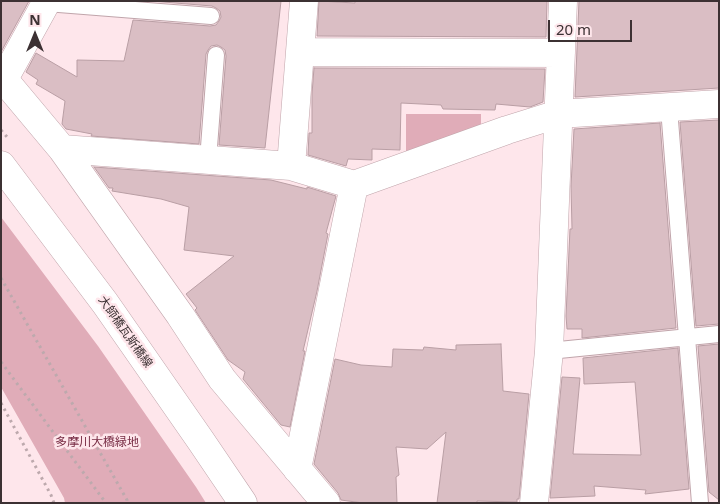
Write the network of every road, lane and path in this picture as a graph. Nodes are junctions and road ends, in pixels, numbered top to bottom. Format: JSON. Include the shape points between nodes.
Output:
{"nodes":[{"id":1,"x":304,"y":1,"type":"edge"},
{"id":2,"x":563,"y":1,"type":"edge"},
{"id":3,"x":47,"y":2,"type":"edge"},
{"id":4,"x":211,"y":16,"type":"dead end"},
{"id":5,"x":300,"y":52,"type":"junction"},
{"id":6,"x":561,"y":53,"type":"junction"},
{"id":7,"x":216,"y":55,"type":"dead end"},
{"id":8,"x":2,"y":77,"type":"edge"},
{"id":9,"x":719,"y":104,"type":"edge"},
{"id":10,"x":669,"y":108,"type":"junction"},
{"id":11,"x":558,"y":114,"type":"junction"},
{"id":12,"x":62,"y":149,"type":"junction"},
{"id":13,"x":208,"y":160,"type":"junction"},
{"id":14,"x":1,"y":165,"type":"edge"},
{"id":15,"x":291,"y":166,"type":"junction"},
{"id":16,"x":354,"y":185,"type":"junction"},
{"id":17,"x":1,"y":278,"type":"edge"},
{"id":18,"x":719,"y":334,"type":"edge"},
{"id":19,"x":687,"y":337,"type":"junction"},
{"id":20,"x":548,"y":351,"type":"junction"},
{"id":21,"x":1,"y":362,"type":"edge"},
{"id":22,"x":1,"y":403,"type":"edge"},
{"id":23,"x":297,"y":469,"type":"junction"},
{"id":24,"x":54,"y":503,"type":"edge"},
{"id":25,"x":106,"y":503,"type":"edge"},
{"id":26,"x":127,"y":503,"type":"edge"},
{"id":27,"x":243,"y":503,"type":"edge"},
{"id":28,"x":326,"y":503,"type":"edge"},
{"id":29,"x":534,"y":503,"type":"edge"},
{"id":30,"x":700,"y":503,"type":"edge"}],
"edges":[{"from":1,"to":5,"type":"street"},
{"from":2,"to":6,"type":"street"},
{"from":3,"to":4,"type":"lane"},
{"from":3,"to":8,"type":"street"},
{"from":5,"to":6,"type":"street"},
{"from":5,"to":15,"type":"street"},
{"from":6,"to":11,"type":"street"},
{"from":7,"to":13,"type":"lane"},
{"from":8,"to":12,"type":"street"},
{"from":9,"to":10,"type":"street"},
{"from":10,"to":11,"type":"street"},
{"from":10,"to":19,"type":"lane"},
{"from":11,"to":16,"type":"street"},
{"from":11,"to":20,"type":"street"},
{"from":12,"to":13,"type":"street"},
{"from":12,"to":23,"type":"street","via":[[222,379]]},
{"from":13,"to":15,"type":"street"},
{"from":14,"to":27,"type":"street","name":"大師橋瓦斯橋線","via":[[105,303]]},
{"from":15,"to":16,"type":"street"},
{"from":16,"to":23,"type":"street"},
{"from":17,"to":26,"type":"path"},
{"from":18,"to":19,"type":"lane"},
{"from":19,"to":20,"type":"lane"},
{"from":19,"to":30,"type":"lane"},
{"from":20,"to":29,"type":"street"},
{"from":21,"to":25,"type":"path"},
{"from":22,"to":24,"type":"path"},
{"from":23,"to":28,"type":"street"}]}
